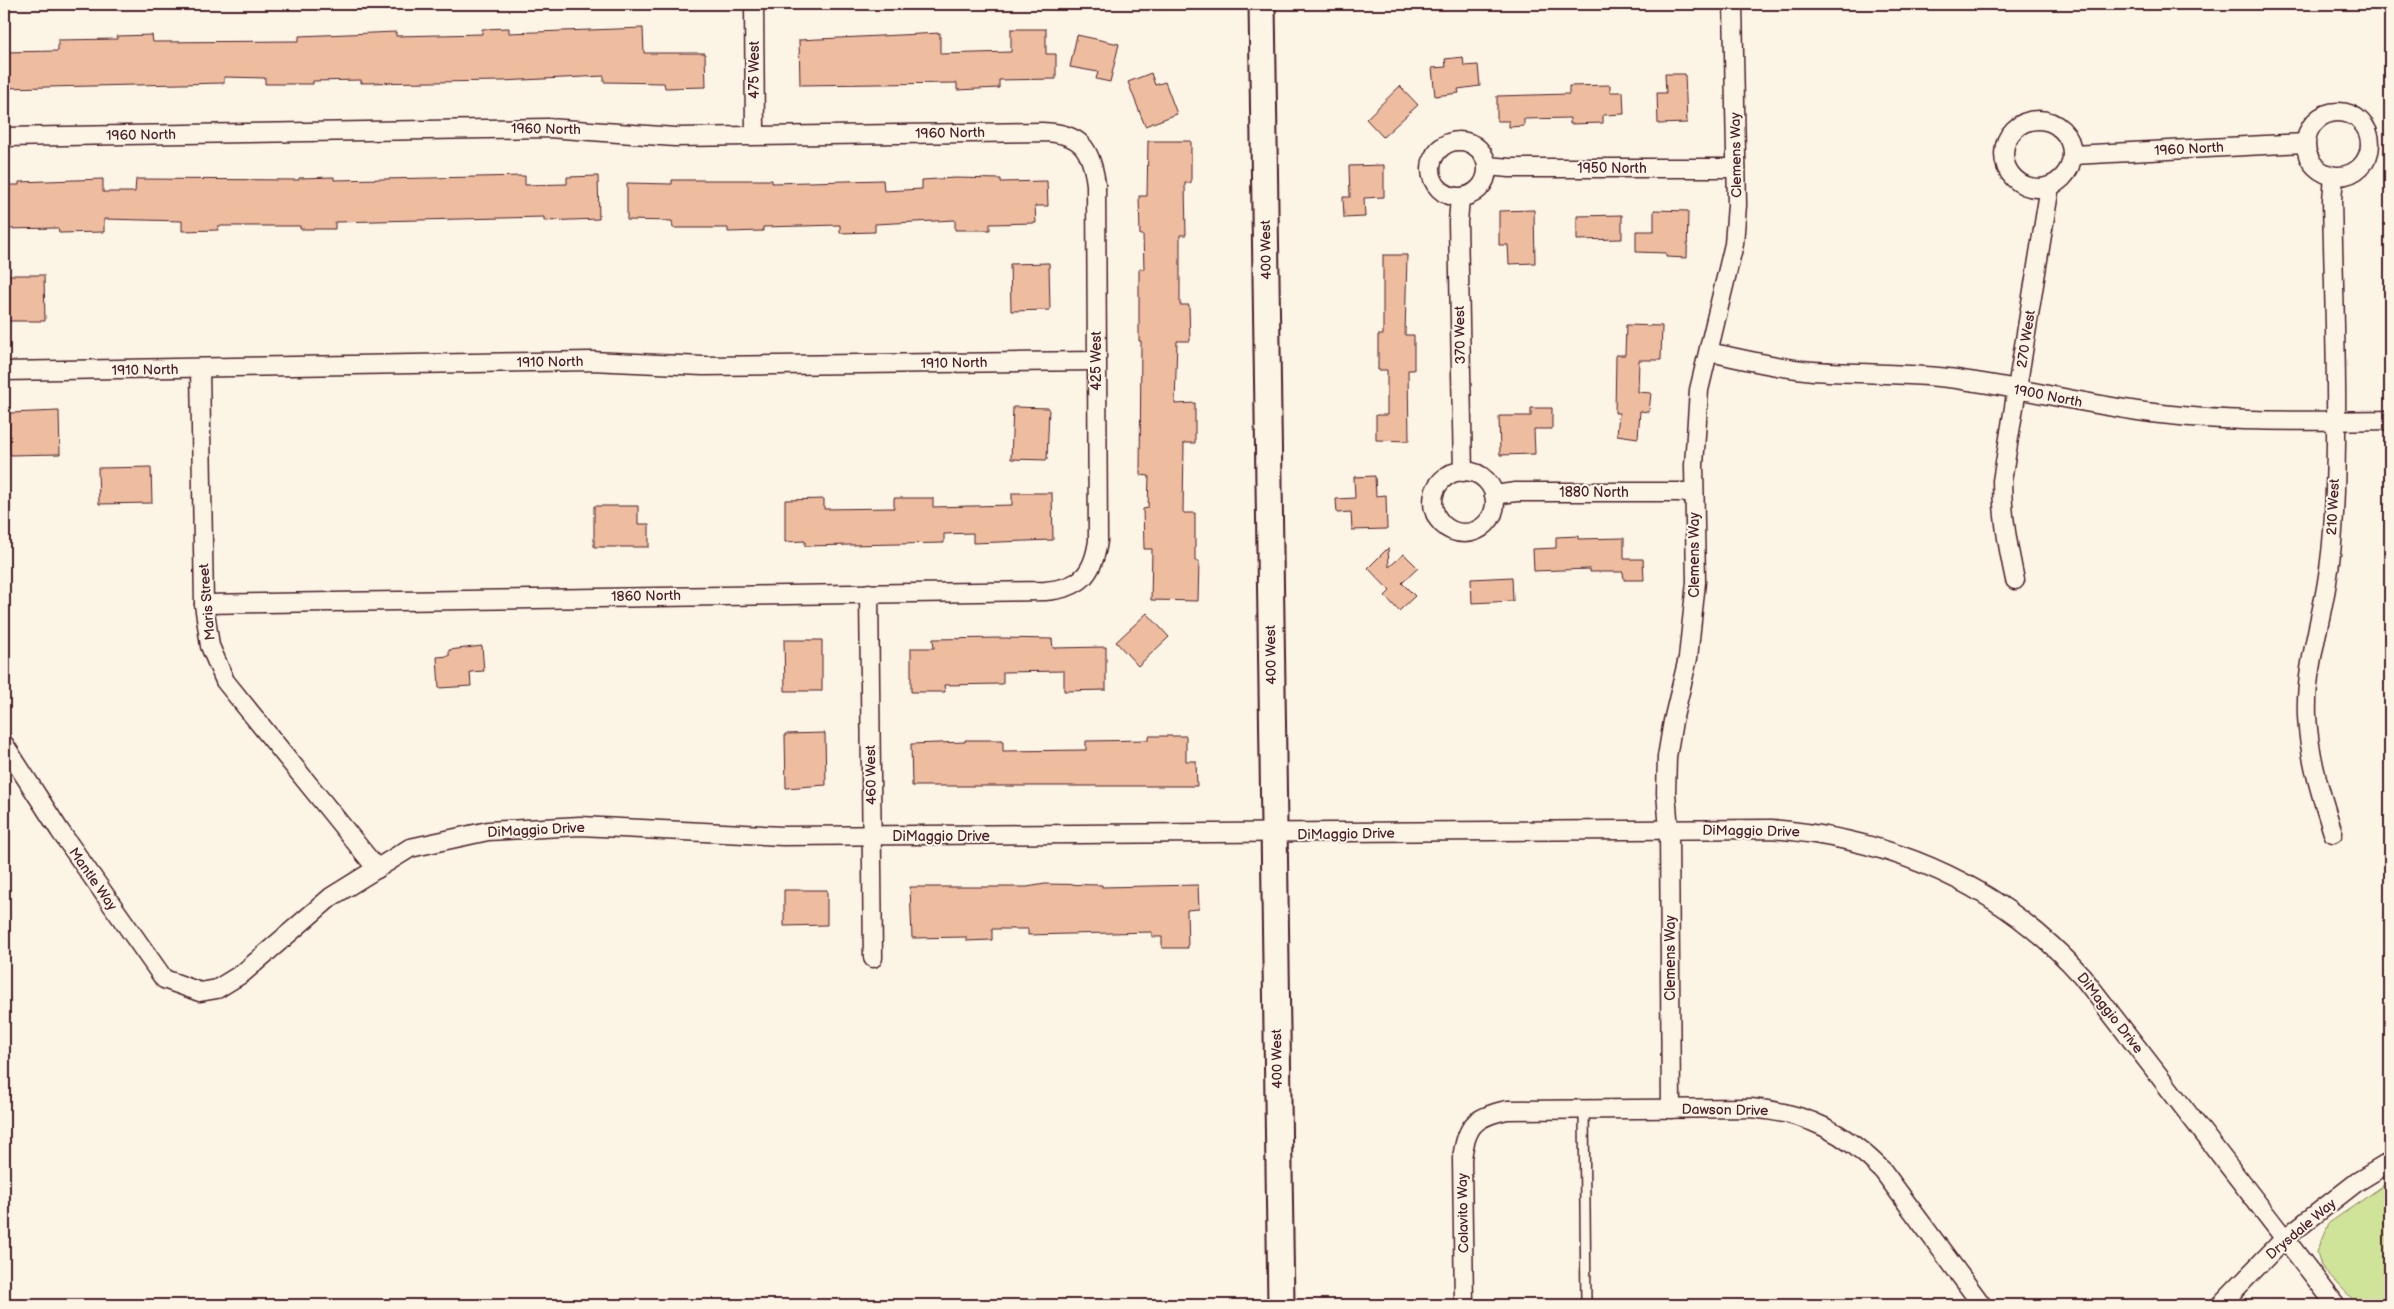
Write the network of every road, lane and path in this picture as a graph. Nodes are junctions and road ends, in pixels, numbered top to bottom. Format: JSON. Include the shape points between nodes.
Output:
{"nodes":[{"id":1,"x":754,"y":4,"type":"edge"},
{"id":2,"x":1262,"y":4,"type":"edge"},
{"id":3,"x":1733,"y":4,"type":"edge"},
{"id":4,"x":755,"y":136,"type":"junction"},
{"id":5,"x":4,"y":137,"type":"edge"},
{"id":6,"x":2306,"y":143,"type":"junction"},
{"id":7,"x":1083,"y":146,"type":"joint"},
{"id":8,"x":2073,"y":155,"type":"junction"},
{"id":9,"x":1487,"y":166,"type":"junction"},
{"id":10,"x":1736,"y":168,"type":"junction"},
{"id":11,"x":2334,"y":176,"type":"junction"},
{"id":12,"x":2050,"y":186,"type":"junction"},
{"id":13,"x":1460,"y":198,"type":"junction"},
{"id":14,"x":1709,"y":352,"type":"junction"},
{"id":15,"x":1095,"y":361,"type":"junction"},
{"id":16,"x":200,"y":369,"type":"junction"},
{"id":17,"x":4,"y":371,"type":"edge"},
{"id":18,"x":2018,"y":390,"type":"junction"},
{"id":19,"x":2390,"y":420,"type":"edge"},
{"id":20,"x":2335,"y":421,"type":"junction"},
{"id":21,"x":1463,"y":472,"type":"junction"},
{"id":22,"x":1694,"y":492,"type":"junction"},
{"id":23,"x":1494,"y":495,"type":"junction"},
{"id":24,"x":1085,"y":576,"type":"joint"},
{"id":25,"x":2015,"y":580,"type":"dead end"},
{"id":26,"x":870,"y":593,"type":"junction"},
{"id":27,"x":204,"y":604,"type":"junction"},
{"id":28,"x":4,"y":744,"type":"edge"},
{"id":29,"x":1669,"y":830,"type":"junction"},
{"id":30,"x":2334,"y":833,"type":"dead end"},
{"id":31,"x":1274,"y":834,"type":"junction"},
{"id":32,"x":872,"y":836,"type":"junction"},
{"id":33,"x":377,"y":869,"type":"junction"},
{"id":34,"x":873,"y":958,"type":"dead end"},
{"id":35,"x":200,"y":992,"type":"joint"},
{"id":36,"x":1670,"y":1109,"type":"junction"},
{"id":37,"x":1584,"y":1110,"type":"junction"},
{"id":38,"x":1474,"y":1124,"type":"joint"},
{"id":39,"x":2390,"y":1162,"type":"edge"},
{"id":40,"x":2285,"y":1238,"type":"junction"},
{"id":41,"x":1281,"y":1305,"type":"edge"},
{"id":42,"x":1464,"y":1305,"type":"edge"},
{"id":43,"x":1586,"y":1305,"type":"edge"},
{"id":44,"x":1982,"y":1305,"type":"edge"},
{"id":45,"x":2220,"y":1305,"type":"edge"},
{"id":46,"x":2336,"y":1305,"type":"edge"}],
"edges":[{"from":1,"to":4,"type":"street","name":"475 West"},
{"from":2,"to":31,"type":"street","name":"400 West"},
{"from":3,"to":10,"type":"street","name":"Clemens Way"},
{"from":4,"to":5,"type":"street","name":"1960 North","via":[[675,137],[548,128]]},
{"from":4,"to":7,"type":"street","name":"1960 North","via":[[1054,132],[1073,138]]},
{"from":6,"to":8,"type":"street","name":"1960 North"},
{"from":6,"to":11,"type":"street","via":[[2310,161]]},
{"from":6,"to":11,"type":"street","via":[[2312,124],[2329,113],[2349,114],[2365,126],[2370,146],[2362,165],[2354,171]]},
{"from":7,"to":15,"type":"street","name":"425 West","via":[[1094,164],[1096,184]]},
{"from":8,"to":12,"type":"street","via":[[2066,174]]},
{"from":8,"to":12,"type":"street","via":[[2066,135],[2049,122],[2028,122],[2010,134],[2004,154],[2011,175],[2029,187]]},
{"from":9,"to":10,"type":"street","name":"1950 North"},
{"from":9,"to":13,"type":"street","via":[[1481,188]]},
{"from":9,"to":13,"type":"street","via":[[1482,152],[1469,143],[1454,142],[1440,148],[1432,161],[1434,184],[1445,194]]},
{"from":10,"to":14,"type":"street","name":"Clemens Way","via":[[1734,244]]},
{"from":11,"to":20,"type":"street","name":"210 West"},
{"from":12,"to":18,"type":"street","name":"270 West"},
{"from":13,"to":21,"type":"street","name":"370 West"},
{"from":14,"to":18,"type":"street","name":"1900 North","via":[[1813,371],[1931,376]]},
{"from":14,"to":22,"type":"street","name":"Clemens Way","via":[[1697,408]]},
{"from":15,"to":16,"type":"street","name":"1910 North","via":[[703,366],[591,361]]},
{"from":15,"to":24,"type":"street","name":"425 West","via":[[1098,541],[1092,567]]},
{"from":16,"to":17,"type":"street","name":"1910 North"},
{"from":16,"to":27,"type":"street","name":"Maris Street"},
{"from":18,"to":20,"type":"street","name":"1900 North","via":[[2090,404],[2190,417]]},
{"from":18,"to":25,"type":"street","name":"270 West","via":[[2002,489],[2006,538]]},
{"from":19,"to":20,"type":"street","name":"1900 North"},
{"from":20,"to":30,"type":"street","name":"210 West","via":[[2332,545],[2308,683],[2307,715],[2319,791]]},
{"from":21,"to":23,"type":"street","via":[[1486,480]]},
{"from":21,"to":23,"type":"street","via":[[1447,477],[1436,490],[1434,506],[1446,527],[1462,533],[1478,530],[1494,511]]},
{"from":22,"to":23,"type":"street","name":"1880 North","via":[[1516,492]]},
{"from":22,"to":29,"type":"street","name":"Clemens Way","via":[[1696,582],[1688,658],[1667,757]]},
{"from":24,"to":26,"type":"street","name":"1860 North","via":[[1068,588],[1045,591]]},
{"from":26,"to":27,"type":"street","name":"1860 North"},
{"from":26,"to":32,"type":"street","name":"460 West"},
{"from":27,"to":33,"type":"street","name":"Maris Street","via":[[210,646],[225,681]]},
{"from":28,"to":35,"type":"street","name":"Mantle Way","via":[[60,831],[164,979]]},
{"from":29,"to":31,"type":"street","name":"DiMaggio Drive"},
{"from":29,"to":36,"type":"street","name":"Clemens Way"},
{"from":29,"to":40,"type":"street","name":"DiMaggio Drive","via":[[1771,830],[1857,842],[1915,860],[1965,882],[1998,902],[2043,936],[2082,976]]},
{"from":31,"to":32,"type":"street","name":"DiMaggio Drive"},
{"from":31,"to":41,"type":"street","name":"400 West"},
{"from":32,"to":33,"type":"street","name":"DiMaggio Drive","via":[[783,836],[580,826],[488,831],[410,848]]},
{"from":32,"to":34,"type":"street","name":"460 West"},
{"from":33,"to":35,"type":"street","name":"DiMaggio Drive","via":[[330,897],[243,973],[217,989]]},
{"from":36,"to":37,"type":"street","name":"Dawson Drive"},
{"from":36,"to":44,"type":"street","name":"Dawson Drive","via":[[1772,1110],[1812,1120],[1850,1140],[1883,1171]]},
{"from":37,"to":38,"type":"street","name":"Dawson Drive","via":[[1507,1110],[1487,1114]]},
{"from":37,"to":43,"type":"lane"},
{"from":38,"to":42,"type":"street","name":"Colavito Way","via":[[1464,1139],[1462,1159]]},
{"from":39,"to":40,"type":"street","name":"Drysdale Way","via":[[2357,1182]]},
{"from":40,"to":45,"type":"street","name":"Drysdale Way"},
{"from":40,"to":46,"type":"street","name":"DiMaggio Drive"}]}
